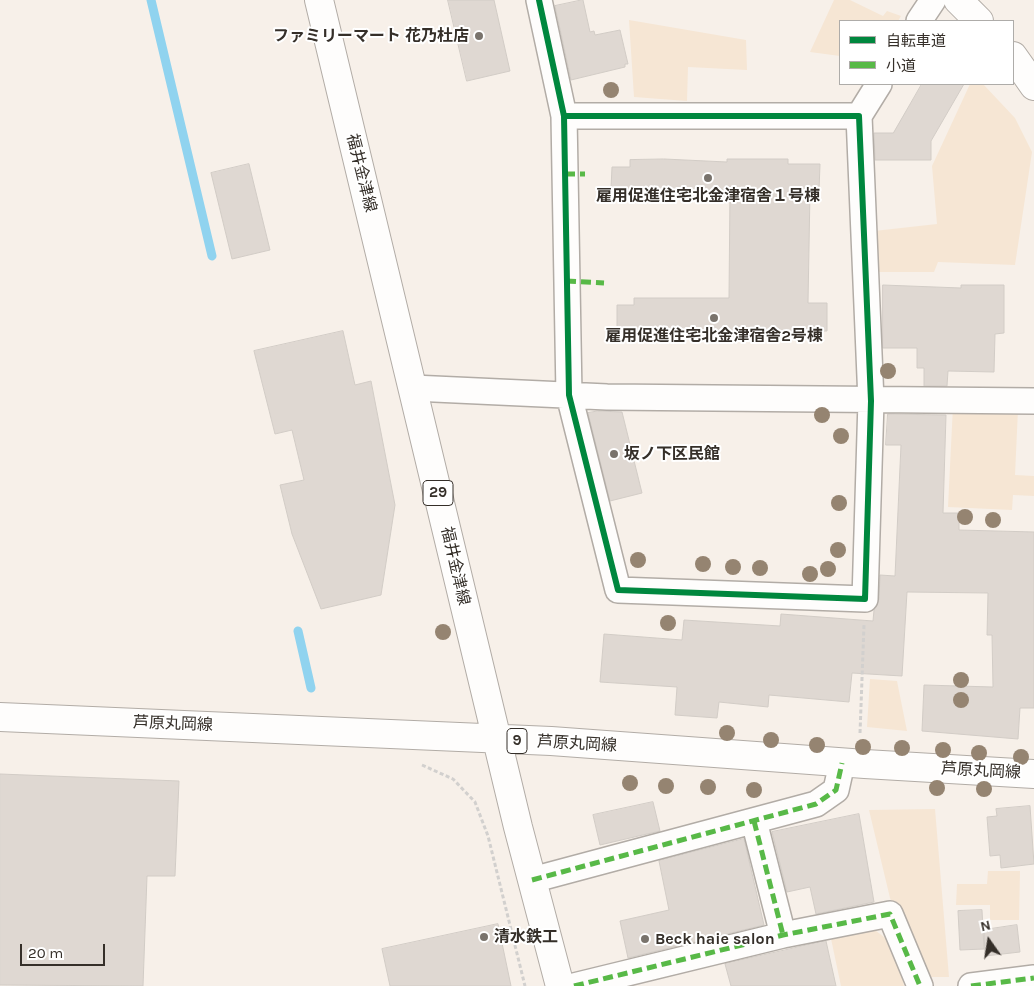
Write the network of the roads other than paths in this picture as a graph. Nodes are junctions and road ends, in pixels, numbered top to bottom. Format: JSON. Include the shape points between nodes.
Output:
{"nodes":[{"id":1,"x":319,"y":0,"type":"edge"},
{"id":2,"x":539,"y":0,"type":"edge"},
{"id":3,"x":932,"y":0,"type":"edge"},
{"id":4,"x":958,"y":0,"type":"edge"},
{"id":5,"x":920,"y":20,"type":"edge"},
{"id":6,"x":978,"y":20,"type":"edge"},
{"id":7,"x":1014,"y":57,"type":"edge"},
{"id":8,"x":879,"y":85,"type":"edge"},
{"id":9,"x":1034,"y":86,"type":"edge"},
{"id":10,"x":564,"y":116,"type":"junction"},
{"id":11,"x":859,"y":116,"type":"junction"},
{"id":12,"x":413,"y":388,"type":"junction"},
{"id":13,"x":569,"y":395,"type":"junction"},
{"id":14,"x":871,"y":401,"type":"junction"},
{"id":15,"x":1034,"y":401,"type":"edge"},
{"id":16,"x":0,"y":717,"type":"edge"},
{"id":17,"x":497,"y":740,"type":"junction"},
{"id":18,"x":842,"y":763,"type":"junction"},
{"id":19,"x":1034,"y":774,"type":"edge"},
{"id":20,"x":754,"y":821,"type":"junction"},
{"id":21,"x":532,"y":880,"type":"junction"},
{"id":22,"x":783,"y":935,"type":"junction"},
{"id":23,"x":1034,"y":978,"type":"edge"},
{"id":24,"x":560,"y":986,"type":"edge"},
{"id":25,"x":574,"y":986,"type":"edge"},
{"id":26,"x":920,"y":986,"type":"edge"},
{"id":27,"x":972,"y":986,"type":"edge"}],
"edges":[{"from":1,"to":12,"type":"main road","name":"福井金津線","number":"29"},
{"from":2,"to":10,"type":"street"},
{"from":3,"to":5,"type":"street"},
{"from":4,"to":6,"type":"main road"},
{"from":7,"to":9,"type":"main road"},
{"from":8,"to":11,"type":"street"},
{"from":10,"to":11,"type":"street"},
{"from":10,"to":13,"type":"street"},
{"from":11,"to":14,"type":"street"},
{"from":12,"to":13,"type":"street"},
{"from":12,"to":17,"type":"main road","name":"福井金津線","number":"29"},
{"from":13,"to":14,"type":"street"},
{"from":13,"to":14,"type":"street","via":[[618,590],[865,600]]},
{"from":14,"to":15,"type":"street"},
{"from":16,"to":17,"type":"main road","name":"芦原丸岡線","number":"9"},
{"from":17,"to":18,"type":"main road","name":"芦原丸岡線","number":"9","via":[[551,741]]},
{"from":17,"to":21,"type":"main road","name":"福井金津線","number":"29"},
{"from":18,"to":19,"type":"main road","name":"芦原丸岡線","number":"9"},
{"from":18,"to":20,"type":"street","via":[[836,790],[816,804]]},
{"from":20,"to":21,"type":"street"},
{"from":20,"to":22,"type":"street"},
{"from":21,"to":24,"type":"main road","name":"福井金津線","number":"29"},
{"from":22,"to":25,"type":"street"},
{"from":22,"to":26,"type":"street","via":[[890,914]]},
{"from":23,"to":27,"type":"street"}]}
